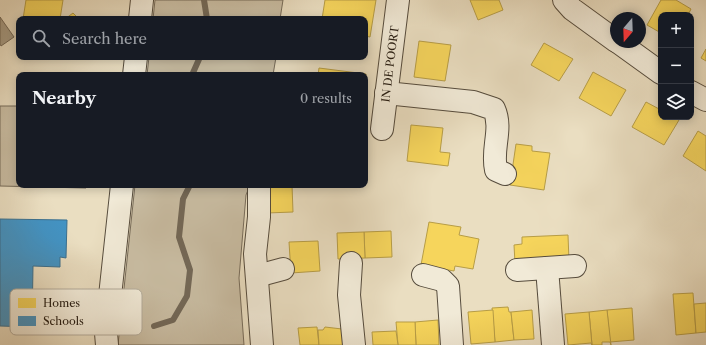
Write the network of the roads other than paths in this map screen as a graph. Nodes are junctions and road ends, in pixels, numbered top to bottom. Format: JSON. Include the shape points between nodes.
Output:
{"nodes":[{"id":1,"x":142,"y":0,"type":"edge"},
{"id":2,"x":398,"y":0,"type":"edge"},
{"id":3,"x":564,"y":0,"type":"edge"},
{"id":4,"x":140,"y":16,"type":"edge"},
{"id":5,"x":610,"y":36,"type":"edge"},
{"id":6,"x":627,"y":48,"type":"edge"},
{"id":7,"x":136,"y":60,"type":"edge"},
{"id":8,"x":658,"y":71,"type":"edge"},
{"id":9,"x":134,"y":72,"type":"edge"},
{"id":10,"x":386,"y":93,"type":"junction"},
{"id":11,"x":694,"y":94,"type":"edge"},
{"id":12,"x":706,"y":100,"type":"edge"},
{"id":13,"x":382,"y":129,"type":"dead end"},
{"id":14,"x":505,"y":174,"type":"dead end"},
{"id":15,"x":122,"y":188,"type":"edge"},
{"id":16,"x":259,"y":188,"type":"edge"},
{"id":17,"x":351,"y":263,"type":"dead end"},
{"id":18,"x":575,"y":266,"type":"dead end"},
{"id":19,"x":547,"y":268,"type":"junction"},
{"id":20,"x":283,"y":269,"type":"dead end"},
{"id":21,"x":517,"y":270,"type":"dead end"},
{"id":22,"x":423,"y":275,"type":"dead end"},
{"id":23,"x":257,"y":276,"type":"junction"},
{"id":24,"x":111,"y":289,"type":"edge"},
{"id":25,"x":106,"y":335,"type":"edge"},
{"id":26,"x":107,"y":345,"type":"edge"},
{"id":27,"x":262,"y":345,"type":"edge"},
{"id":28,"x":354,"y":345,"type":"edge"},
{"id":29,"x":452,"y":345,"type":"edge"},
{"id":30,"x":553,"y":345,"type":"edge"}],
"edges":[{"from":1,"to":4,"type":"street"},
{"from":2,"to":10,"type":"street","name":"IN DE POORT"},
{"from":3,"to":5,"type":"street","via":[[572,9]]},
{"from":6,"to":8,"type":"street"},
{"from":7,"to":9,"type":"street"},
{"from":10,"to":13,"type":"street","name":"IN DE POORT"},
{"from":10,"to":14,"type":"street","via":[[473,102],[494,109],[499,120],[493,159],[496,170]]},
{"from":11,"to":12,"type":"street"},
{"from":15,"to":24,"type":"street"},
{"from":16,"to":23,"type":"street","via":[[255,254]]},
{"from":17,"to":28,"type":"street","via":[[349,295]]},
{"from":18,"to":19,"type":"street"},
{"from":19,"to":21,"type":"street"},
{"from":19,"to":30,"type":"street"},
{"from":20,"to":23,"type":"street"},
{"from":22,"to":29,"type":"street","via":[[442,280],[448,286]]},
{"from":23,"to":27,"type":"street"},
{"from":25,"to":26,"type":"street"}]}
